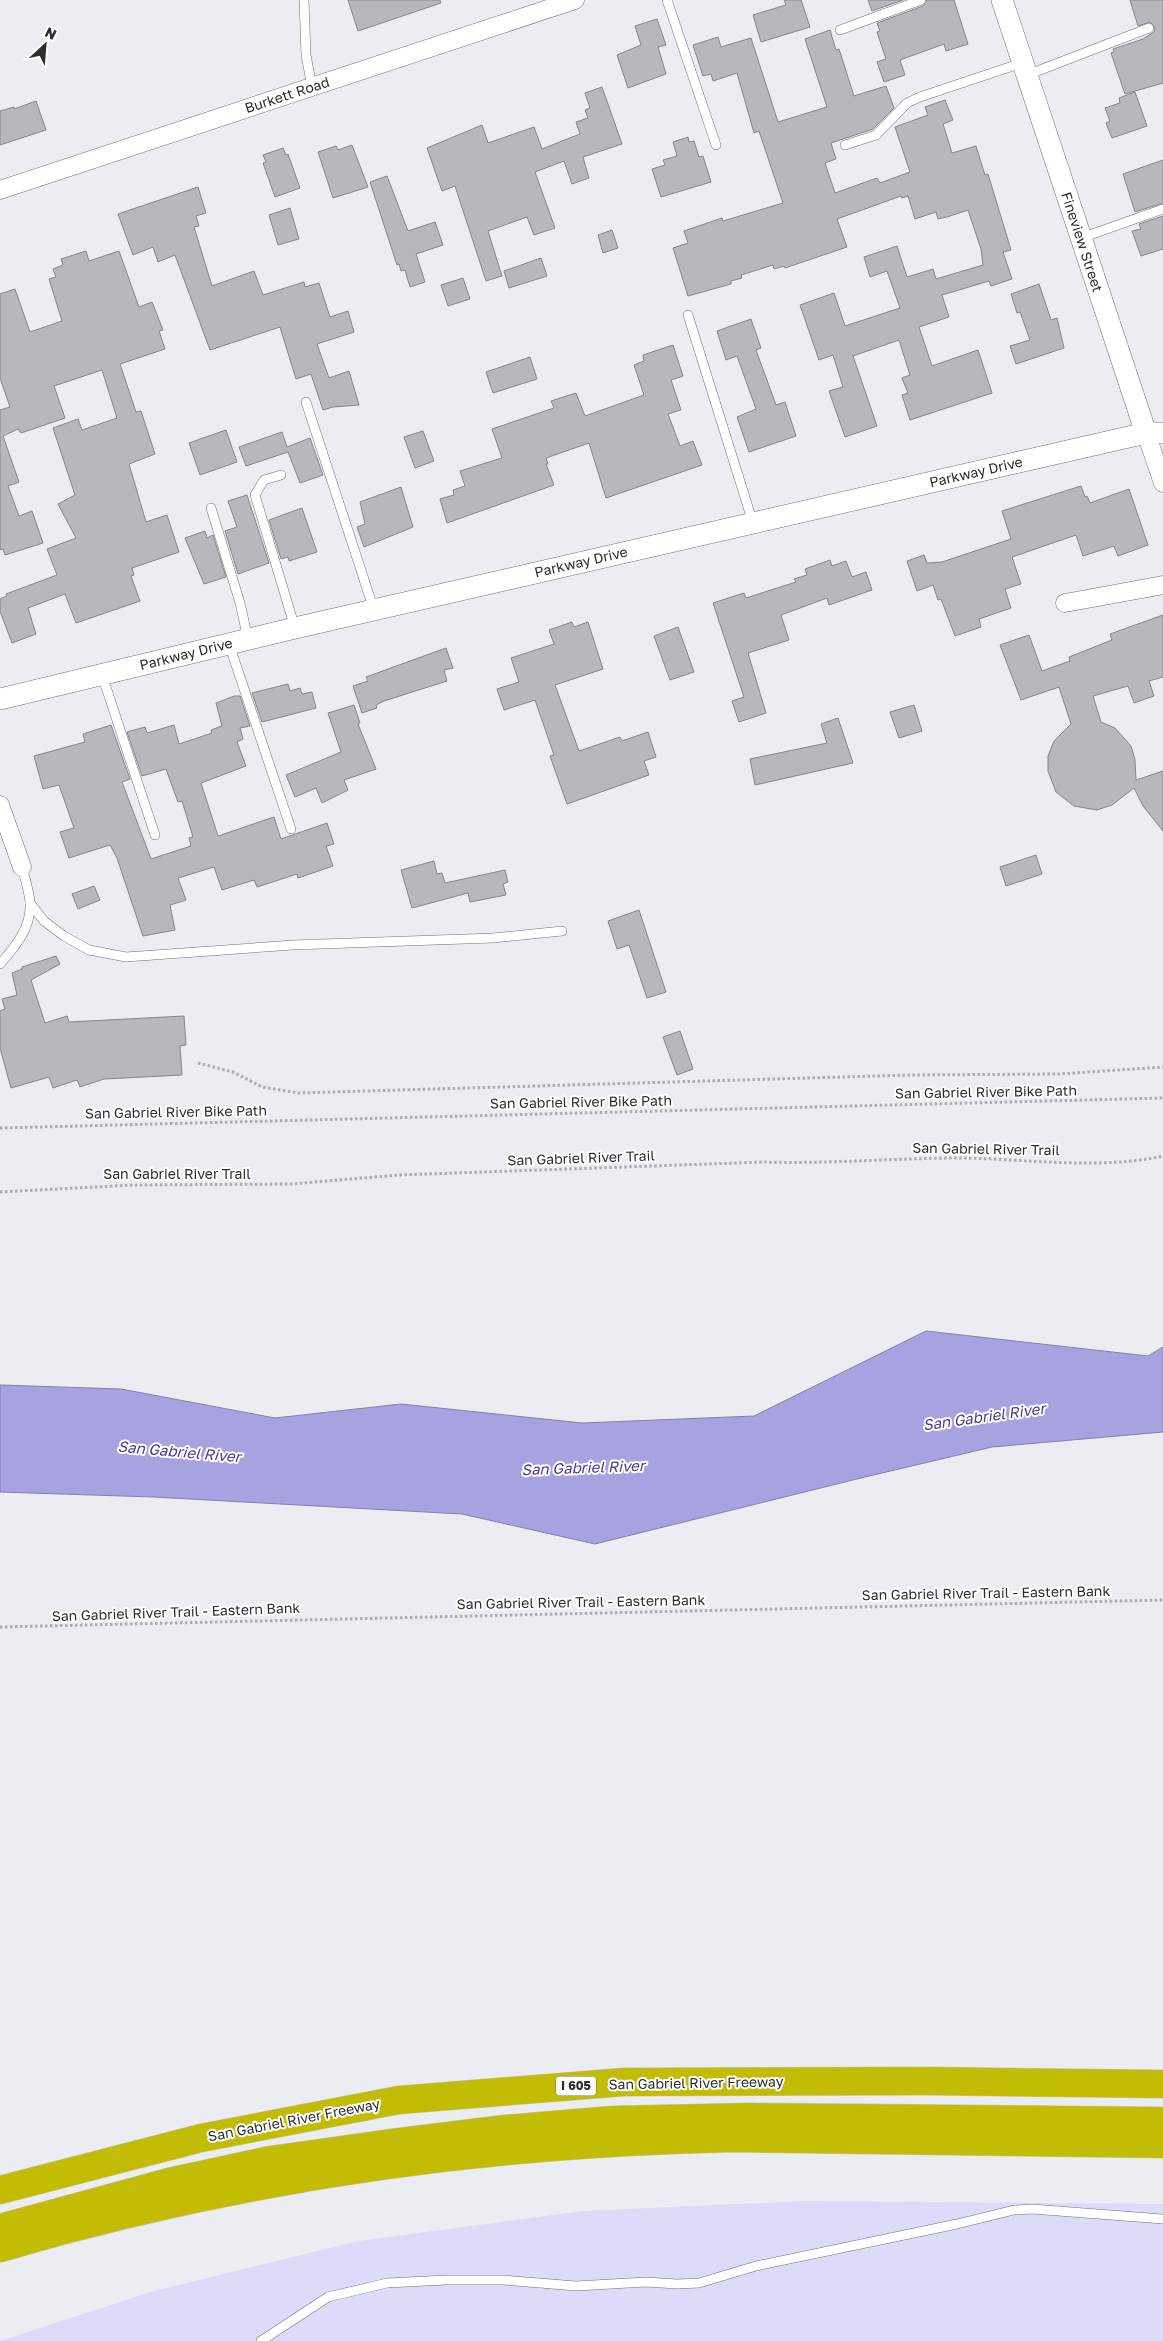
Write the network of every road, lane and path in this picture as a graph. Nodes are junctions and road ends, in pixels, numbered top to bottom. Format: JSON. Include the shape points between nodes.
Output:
{"nodes":[{"id":1,"x":304,"y":0,"type":"edge"},
{"id":2,"x":575,"y":0,"type":"edge"},
{"id":3,"x":667,"y":0,"type":"edge"},
{"id":4,"x":921,"y":0,"type":"edge"},
{"id":5,"x":1002,"y":0,"type":"edge"},
{"id":6,"x":1149,"y":28,"type":"dead end"},
{"id":7,"x":840,"y":30,"type":"dead end"},
{"id":8,"x":1025,"y":69,"type":"junction"},
{"id":9,"x":312,"y":87,"type":"junction"},
{"id":10,"x":716,"y":145,"type":"dead end"},
{"id":11,"x":845,"y":145,"type":"dead end"},
{"id":12,"x":0,"y":190,"type":"edge"},
{"id":13,"x":1163,"y":209,"type":"edge"},
{"id":14,"x":1081,"y":238,"type":"junction"},
{"id":15,"x":688,"y":315,"type":"dead end"},
{"id":16,"x":306,"y":402,"type":"dead end"},
{"id":17,"x":1154,"y":433,"type":"edge"},
{"id":18,"x":281,"y":474,"type":"dead end"},
{"id":19,"x":1163,"y":483,"type":"edge"},
{"id":20,"x":212,"y":508,"type":"dead end"},
{"id":21,"x":753,"y":523,"type":"junction"},
{"id":22,"x":1163,"y":585,"type":"edge"},
{"id":23,"x":1064,"y":603,"type":"dead end"},
{"id":24,"x":374,"y":610,"type":"junction"},
{"id":25,"x":295,"y":628,"type":"junction"},
{"id":26,"x":239,"y":641,"type":"junction"},
{"id":27,"x":102,"y":674,"type":"junction"},
{"id":28,"x":0,"y":699,"type":"edge"},
{"id":29,"x":0,"y":805,"type":"edge"},
{"id":30,"x":291,"y":829,"type":"dead end"},
{"id":31,"x":155,"y":835,"type":"dead end"},
{"id":32,"x":22,"y":867,"type":"joint"},
{"id":33,"x":30,"y":903,"type":"junction"},
{"id":34,"x":562,"y":931,"type":"dead end"},
{"id":35,"x":0,"y":964,"type":"edge"},
{"id":36,"x":198,"y":1063,"type":"dead end"},
{"id":37,"x":1163,"y":1067,"type":"edge"},
{"id":38,"x":1163,"y":1098,"type":"edge"},
{"id":39,"x":0,"y":1128,"type":"edge"},
{"id":40,"x":1163,"y":1156,"type":"edge"},
{"id":41,"x":0,"y":1192,"type":"edge"},
{"id":42,"x":1163,"y":1600,"type":"edge"},
{"id":43,"x":0,"y":1627,"type":"edge"},
{"id":44,"x":1163,"y":2084,"type":"edge"},
{"id":45,"x":1163,"y":2110,"type":"edge"},
{"id":46,"x":1163,"y":2121,"type":"edge"},
{"id":47,"x":1163,"y":2144,"type":"edge"},
{"id":48,"x":0,"y":2190,"type":"edge"},
{"id":49,"x":0,"y":2213,"type":"edge"},
{"id":50,"x":1163,"y":2219,"type":"edge"},
{"id":51,"x":0,"y":2228,"type":"edge"},
{"id":52,"x":0,"y":2248,"type":"edge"},
{"id":53,"x":261,"y":2341,"type":"edge"}],
"edges":[{"from":1,"to":9,"type":"lane","via":[[306,55]]},
{"from":2,"to":9,"type":"street","name":"Burkett Road"},
{"from":3,"to":10,"type":"lane"},
{"from":4,"to":7,"type":"lane"},
{"from":5,"to":8,"type":"street","name":"Fineview Street"},
{"from":6,"to":8,"type":"lane"},
{"from":8,"to":11,"type":"lane","via":[[907,103],[876,135]]},
{"from":8,"to":14,"type":"street","name":"Fineview Street"},
{"from":9,"to":12,"type":"street","name":"Burkett Road"},
{"from":13,"to":14,"type":"lane"},
{"from":14,"to":17,"type":"street","name":"Fineview Street"},
{"from":15,"to":21,"type":"lane"},
{"from":16,"to":24,"type":"lane"},
{"from":17,"to":19,"type":"street","name":"Fineview Street"},
{"from":17,"to":21,"type":"street","name":"Parkway Drive"},
{"from":18,"to":25,"type":"lane","via":[[264,480],[255,495]]},
{"from":20,"to":26,"type":"lane","via":[[240,603]]},
{"from":21,"to":24,"type":"street","name":"Parkway Drive"},
{"from":22,"to":23,"type":"street"},
{"from":24,"to":25,"type":"street","name":"Parkway Drive"},
{"from":25,"to":26,"type":"street","name":"Parkway Drive"},
{"from":26,"to":27,"type":"street","name":"Parkway Drive"},
{"from":26,"to":30,"type":"lane"},
{"from":27,"to":28,"type":"street","name":"Parkway Drive"},
{"from":27,"to":31,"type":"lane"},
{"from":29,"to":32,"type":"street"},
{"from":32,"to":33,"type":"lane"},
{"from":33,"to":34,"type":"lane","via":[[44,921],[64,936],[89,950],[126,958],[293,945],[493,938]]},
{"from":33,"to":35,"type":"lane","via":[[27,927],[15,948]]},
{"from":36,"to":37,"type":"path","via":[[233,1072],[262,1087],[298,1093],[910,1075],[1059,1074]]},
{"from":38,"to":39,"type":"path","name":"San Gabriel River Bike Path"},
{"from":40,"to":41,"type":"path","name":"San Gabriel River Trail","via":[[1109,1162],[953,1158],[764,1162],[408,1174],[291,1184],[118,1185]]},
{"from":42,"to":43,"type":"path","name":"San Gabriel River Trail - Eastern Bank"},
{"from":44,"to":48,"type":"highway","name":"San Gabriel River Freeway","number":"I 605","via":[[624,2082],[399,2100],[201,2138]]},
{"from":45,"to":49,"type":"highway","via":[[718,2104],[598,2108],[444,2122],[260,2148],[133,2175]]},
{"from":46,"to":51,"type":"highway","via":[[749,2117],[612,2120],[505,2129],[270,2160],[169,2182]]},
{"from":47,"to":52,"type":"highway","via":[[734,2138],[547,2147],[421,2160],[285,2181],[168,2204]]},
{"from":50,"to":53,"type":"lane","via":[[1014,2210],[756,2266],[700,2283],[576,2286],[503,2280],[388,2283],[328,2296]]}]}
